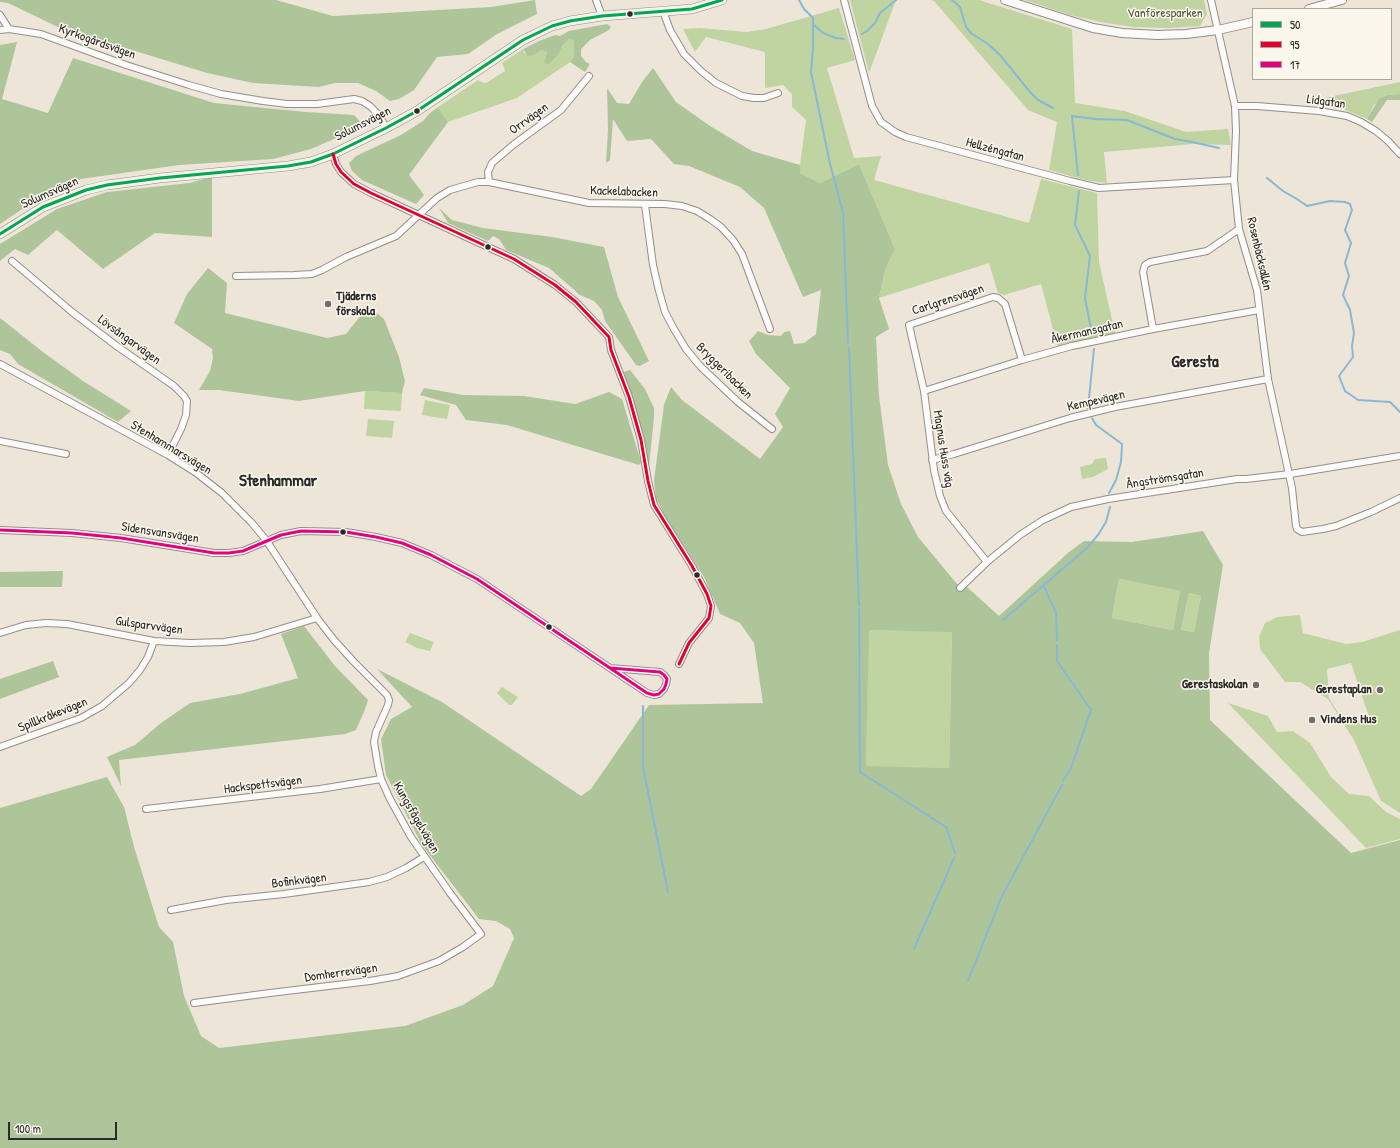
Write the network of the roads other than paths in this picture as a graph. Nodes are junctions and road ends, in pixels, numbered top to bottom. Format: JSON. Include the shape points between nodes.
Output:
{"nodes":[{"id":1,"x":596,"y":0,"type":"edge"},
{"id":2,"x":722,"y":0,"type":"edge"},
{"id":3,"x":844,"y":0,"type":"edge"},
{"id":4,"x":1005,"y":0,"type":"edge"},
{"id":5,"x":1211,"y":0,"type":"edge"},
{"id":6,"x":1342,"y":0,"type":"edge"},
{"id":7,"x":1312,"y":8,"type":"edge"},
{"id":8,"x":663,"y":11,"type":"junction"},
{"id":9,"x":0,"y":15,"type":"edge"},
{"id":10,"x":602,"y":16,"type":"junction"},
{"id":11,"x":1252,"y":22,"type":"edge"},
{"id":12,"x":9,"y":29,"type":"junction"},
{"id":13,"x":0,"y":30,"type":"edge"},
{"id":14,"x":1218,"y":30,"type":"junction"},
{"id":15,"x":589,"y":76,"type":"dead end"},
{"id":16,"x":778,"y":93,"type":"dead end"},
{"id":17,"x":1235,"y":106,"type":"junction"},
{"id":18,"x":386,"y":128,"type":"junction"},
{"id":19,"x":333,"y":154,"type":"junction"},
{"id":20,"x":1400,"y":154,"type":"edge"},
{"id":21,"x":1234,"y":180,"type":"junction"},
{"id":22,"x":489,"y":182,"type":"junction"},
{"id":23,"x":645,"y":205,"type":"junction"},
{"id":24,"x":418,"y":215,"type":"junction"},
{"id":25,"x":1240,"y":229,"type":"junction"},
{"id":26,"x":0,"y":234,"type":"edge"},
{"id":27,"x":12,"y":261,"type":"dead end"},
{"id":28,"x":236,"y":276,"type":"dead end"},
{"id":29,"x":1259,"y":310,"type":"junction"},
{"id":30,"x":909,"y":325,"type":"joint"},
{"id":31,"x":770,"y":329,"type":"dead end"},
{"id":32,"x":1153,"y":329,"type":"junction"},
{"id":33,"x":1022,"y":360,"type":"junction"},
{"id":34,"x":0,"y":364,"type":"edge"},
{"id":35,"x":1268,"y":379,"type":"junction"},
{"id":36,"x":924,"y":391,"type":"junction"},
{"id":37,"x":772,"y":429,"type":"dead end"},
{"id":38,"x":0,"y":441,"type":"edge"},
{"id":39,"x":66,"y":454,"type":"dead end"},
{"id":40,"x":168,"y":455,"type":"junction"},
{"id":41,"x":1400,"y":456,"type":"edge"},
{"id":42,"x":932,"y":460,"type":"junction"},
{"id":43,"x":1290,"y":474,"type":"junction"},
{"id":44,"x":1400,"y":498,"type":"edge"},
{"id":45,"x":0,"y":530,"type":"edge"},
{"id":46,"x":266,"y":540,"type":"junction"},
{"id":47,"x":987,"y":562,"type":"junction"},
{"id":48,"x":960,"y":588,"type":"dead end"},
{"id":49,"x":317,"y":618,"type":"junction"},
{"id":50,"x":0,"y":633,"type":"edge"},
{"id":51,"x":154,"y":641,"type":"junction"},
{"id":52,"x":679,"y":664,"type":"dead end"},
{"id":53,"x":610,"y":668,"type":"junction"},
{"id":54,"x":389,"y":700,"type":"joint"},
{"id":55,"x":0,"y":747,"type":"edge"},
{"id":56,"x":381,"y":779,"type":"junction"},
{"id":57,"x":146,"y":809,"type":"dead end"},
{"id":58,"x":424,"y":857,"type":"junction"},
{"id":59,"x":170,"y":910,"type":"dead end"},
{"id":60,"x":481,"y":934,"type":"joint"},
{"id":61,"x":194,"y":1004,"type":"dead end"}],
"edges":[{"from":1,"to":10,"type":"street"},
{"from":2,"to":8,"type":"main road","name":"Solumsvägen","via":[[692,9]]},
{"from":3,"to":21,"type":"street","name":"Hellzéngatan","via":[[872,106],[882,122],[895,132],[1094,187]]},
{"from":4,"to":14,"type":"street","via":[[1093,28],[1122,33],[1152,35]]},
{"from":5,"to":14,"type":"street","name":"Rosenbäcksallén"},
{"from":6,"to":7,"type":"street"},
{"from":8,"to":10,"type":"main road","name":"Solumsvägen"},
{"from":8,"to":16,"type":"street","via":[[670,30],[684,54],[716,83],[742,96],[754,98],[764,98]]},
{"from":9,"to":12,"type":"street"},
{"from":10,"to":18,"type":"main road","name":"Solumsvägen","via":[[552,26],[523,40],[452,88]]},
{"from":11,"to":14,"type":"street"},
{"from":12,"to":13,"type":"street","name":"Kyrkogårdsvägen"},
{"from":12,"to":18,"type":"street","name":"Kyrkogårdsvägen","via":[[42,34],[126,65],[221,94],[287,104],[317,104],[354,99],[362,101],[370,106]]},
{"from":14,"to":17,"type":"street","name":"Rosenbäcksallén"},
{"from":15,"to":22,"type":"street","name":"Orrvägen","via":[[561,110],[492,163],[488,172]]},
{"from":17,"to":20,"type":"street","name":"Lidgatan","via":[[1318,111],[1347,116],[1376,131]]},
{"from":17,"to":21,"type":"street","name":"Rosenbäcksallén"},
{"from":18,"to":19,"type":"main road","name":"Solumsvägen"},
{"from":19,"to":24,"type":"street","via":[[340,172],[354,184]]},
{"from":19,"to":26,"type":"main road","name":"Solumsvägen","via":[[311,162],[288,166],[160,178],[86,190],[43,208]]},
{"from":21,"to":25,"type":"street","name":"Rosenbäcksallén"},
{"from":22,"to":23,"type":"street","name":"Kackelabacken","via":[[588,203]]},
{"from":22,"to":24,"type":"street","name":"Kackelabacken","via":[[478,182],[450,190]]},
{"from":23,"to":31,"type":"street","name":"Kackelabacken","via":[[682,206],[697,211],[721,227],[742,254]]},
{"from":23,"to":37,"type":"street","name":"Bryggeribacken","via":[[659,291],[665,312],[674,329],[700,366],[738,402]]},
{"from":24,"to":28,"type":"street","name":"Kackelabacken","via":[[396,236],[312,274]]},
{"from":24,"to":52,"type":"street","via":[[507,256],[556,284],[609,339],[641,440],[654,505],[692,566],[711,606],[709,618],[689,643]]},
{"from":25,"to":29,"type":"street","name":"Rosenbäcksallén","via":[[1257,290]]},
{"from":25,"to":32,"type":"street","via":[[1207,251],[1145,265]]},
{"from":27,"to":40,"type":"street","name":"Lövsångarvägen","via":[[72,312],[184,396],[187,401],[186,415]]},
{"from":29,"to":32,"type":"street","name":"Åkermansgatan"},
{"from":29,"to":35,"type":"street","name":"Rosenbäcksallén"},
{"from":30,"to":33,"type":"street","name":"Carlgrensvägen","via":[[998,298],[1004,304]]},
{"from":30,"to":36,"type":"street","name":"Magnus Huss väg"},
{"from":32,"to":33,"type":"street","name":"Åkermansgatan","via":[[1072,346]]},
{"from":33,"to":36,"type":"street","name":"Åkermansgatan"},
{"from":34,"to":40,"type":"street","name":"Stenhammarsvägen"},
{"from":35,"to":42,"type":"street","name":"Kempevägen","via":[[1115,407]]},
{"from":35,"to":43,"type":"street","name":"Rosenbäcksallén"},
{"from":36,"to":42,"type":"street","name":"Magnus Huss väg"},
{"from":38,"to":39,"type":"street"},
{"from":40,"to":46,"type":"street","name":"Stenhammarsvägen","via":[[222,493]]},
{"from":41,"to":43,"type":"street","name":"Ångströmsgatan"},
{"from":42,"to":47,"type":"street","name":"Magnus Huss väg","via":[[946,511]]},
{"from":43,"to":44,"type":"street","name":"Rosenbäcksallén","via":[[1296,526],[1302,532],[1336,526]]},
{"from":43,"to":47,"type":"street","name":"Ångströmsgatan","via":[[1237,479],[1071,507],[1020,535]]},
{"from":45,"to":46,"type":"street","name":"Sidensvansvägen","via":[[121,538],[214,553],[243,551]]},
{"from":46,"to":49,"type":"street","name":"Stenhammarsvägen"},
{"from":46,"to":53,"type":"street","name":"Sidensvansvägen","via":[[301,531],[321,531],[346,532],[402,543],[477,579]]},
{"from":47,"to":48,"type":"street","name":"Ångströmsgatan"},
{"from":49,"to":51,"type":"street","name":"Gulsparvvägen","via":[[254,637],[224,642]]},
{"from":49,"to":54,"type":"street","name":"Stenhammarsvägen"},
{"from":50,"to":51,"type":"street","name":"Gulsparvvägen","via":[[26,625],[67,624]]},
{"from":51,"to":55,"type":"street","name":"Spillkråkevägen","via":[[140,670],[102,706],[81,718]]},
{"from":53,"to":53,"type":"street","name":"Sidensvansvägen","via":[[647,693],[659,694],[666,684],[667,679],[660,672]]},
{"from":54,"to":56,"type":"street","name":"Kungsfågelvägen","via":[[374,742]]},
{"from":56,"to":57,"type":"street","name":"Hackspettsvägen","via":[[320,789]]},
{"from":56,"to":58,"type":"street","name":"Kungsfågelvägen"},
{"from":58,"to":59,"type":"street","name":"Bofinkvägen","via":[[387,877],[369,882],[226,900]]},
{"from":58,"to":60,"type":"street","name":"Kungsfågelvägen"},
{"from":60,"to":61,"type":"street","name":"Domherrevägen","via":[[439,961],[398,976]]}]}
